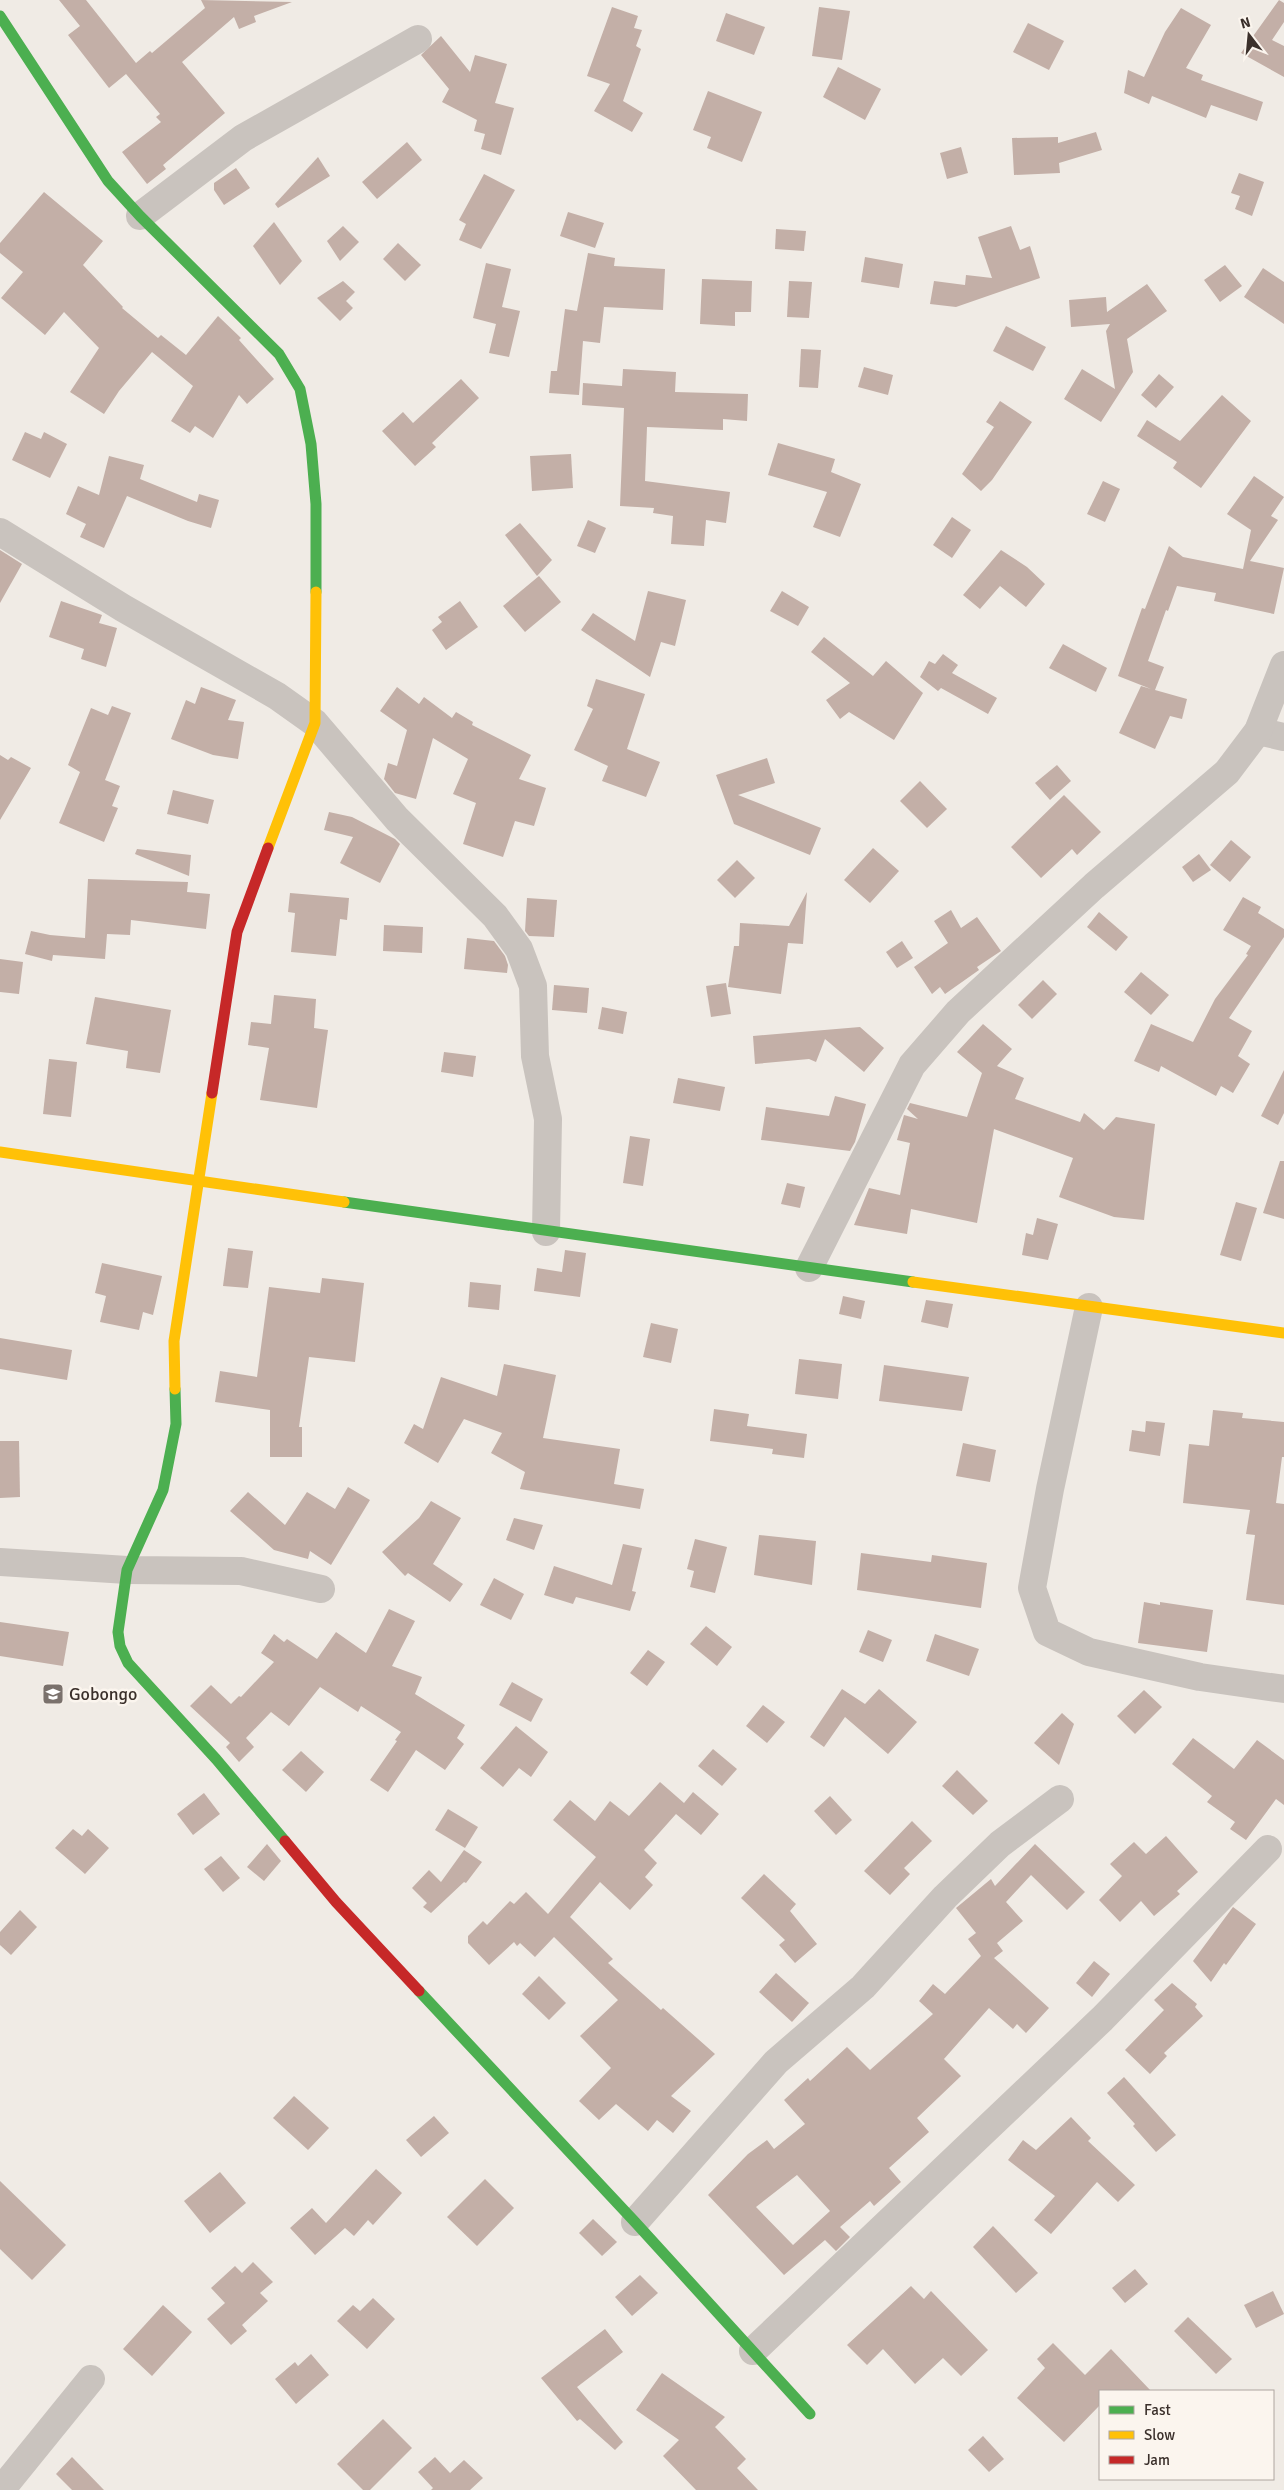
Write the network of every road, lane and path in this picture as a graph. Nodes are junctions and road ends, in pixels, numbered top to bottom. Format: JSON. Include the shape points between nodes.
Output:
{"nodes":[{"id":1,"x":0,"y":16,"type":"edge"},
{"id":2,"x":418,"y":39,"type":"dead end"},
{"id":3,"x":140,"y":216,"type":"junction"},
{"id":4,"x":0,"y":532,"type":"edge"},
{"id":5,"x":1284,"y":665,"type":"edge"},
{"id":6,"x":315,"y":723,"type":"junction"},
{"id":7,"x":1271,"y":734,"type":"edge"},
{"id":8,"x":0,"y":1152,"type":"edge"},
{"id":9,"x":199,"y":1182,"type":"junction"},
{"id":10,"x":546,"y":1232,"type":"junction"},
{"id":11,"x":809,"y":1268,"type":"junction"},
{"id":12,"x":1089,"y":1306,"type":"junction"},
{"id":13,"x":1284,"y":1333,"type":"edge"},
{"id":14,"x":0,"y":1562,"type":"edge"},
{"id":15,"x":127,"y":1570,"type":"junction"},
{"id":16,"x":321,"y":1589,"type":"dead end"},
{"id":17,"x":1284,"y":1689,"type":"edge"},
{"id":18,"x":1060,"y":1799,"type":"dead end"},
{"id":19,"x":1268,"y":1849,"type":"dead end"},
{"id":20,"x":636,"y":2222,"type":"junction"},
{"id":21,"x":753,"y":2351,"type":"junction"},
{"id":22,"x":91,"y":2379,"type":"dead end"},
{"id":23,"x":810,"y":2414,"type":"dead end"},
{"id":24,"x":0,"y":2490,"type":"edge"}],
"edges":[{"from":1,"to":3,"type":"street","via":[[108,181]]},
{"from":2,"to":3,"type":"street","via":[[243,138]]},
{"from":3,"to":6,"type":"street","via":[[279,354],[300,389],[311,444],[316,504]]},
{"from":4,"to":6,"type":"street","via":[[123,608],[277,696]]},
{"from":5,"to":7,"type":"street"},
{"from":6,"to":9,"type":"street","via":[[237,932]]},
{"from":6,"to":10,"type":"street","via":[[397,819],[495,916],[519,950],[533,986],[535,1056],[548,1119]]},
{"from":7,"to":11,"type":"street","via":[[1094,886],[958,1012],[912,1065]]},
{"from":8,"to":9,"type":"street"},
{"from":9,"to":10,"type":"street"},
{"from":9,"to":15,"type":"street","via":[[174,1341],[176,1424],[163,1490]]},
{"from":10,"to":11,"type":"street"},
{"from":11,"to":12,"type":"street"},
{"from":12,"to":13,"type":"street"},
{"from":12,"to":17,"type":"street","via":[[1032,1588],[1047,1632],[1089,1652],[1200,1677]]},
{"from":14,"to":15,"type":"street"},
{"from":15,"to":16,"type":"street","via":[[241,1571]]},
{"from":15,"to":20,"type":"street","via":[[118,1632],[128,1663],[216,1759],[336,1902]]},
{"from":18,"to":20,"type":"street","via":[[1000,1844],[945,1897],[863,1987],[776,2062]]},
{"from":19,"to":21,"type":"street","via":[[1102,2019]]},
{"from":20,"to":21,"type":"street"},
{"from":21,"to":23,"type":"street"},
{"from":22,"to":24,"type":"street"}]}
